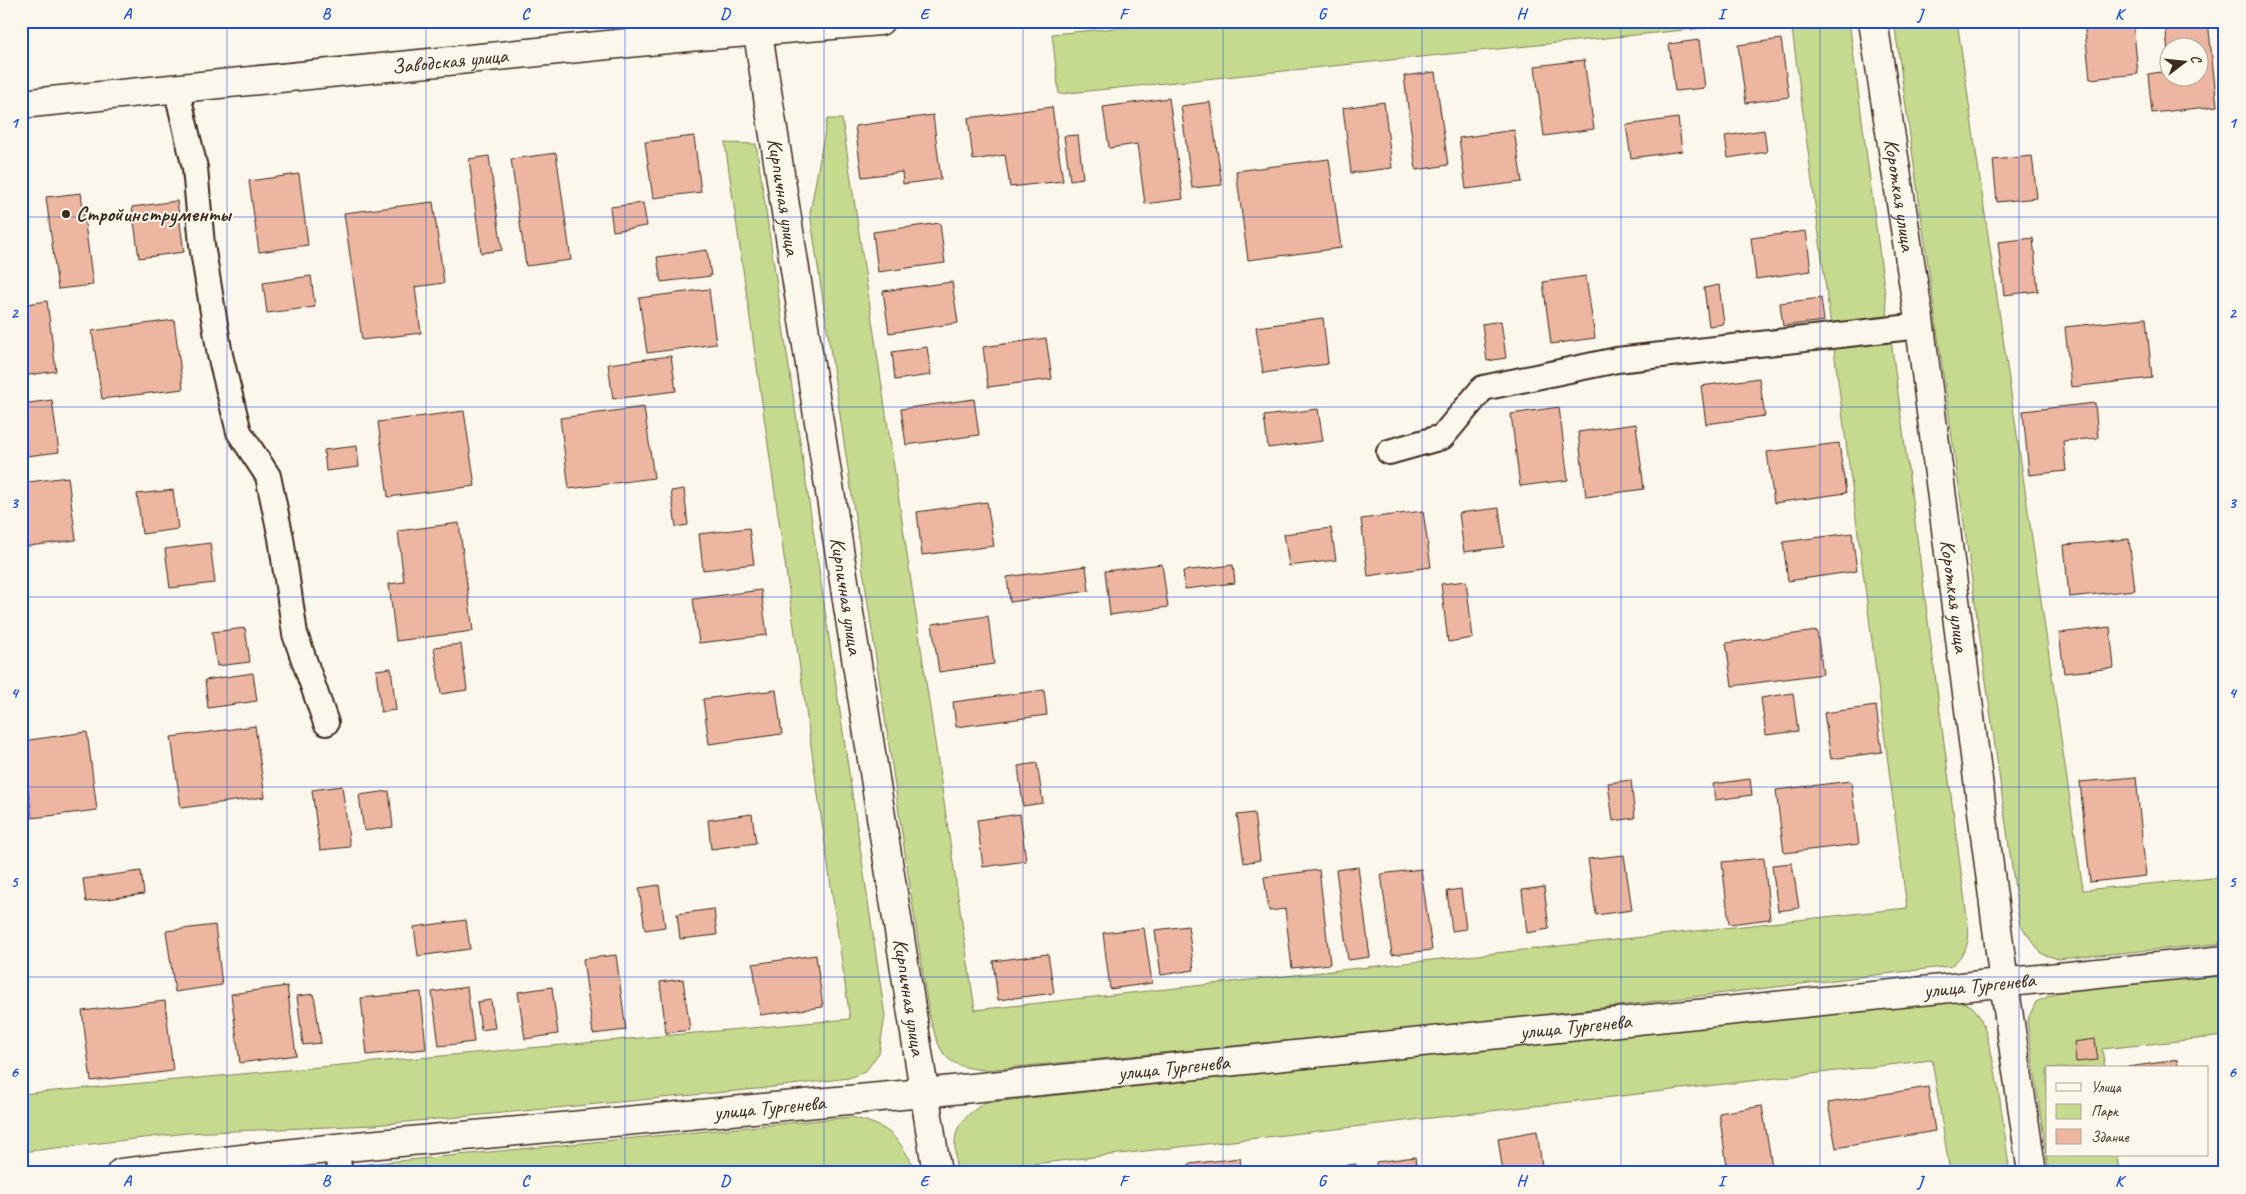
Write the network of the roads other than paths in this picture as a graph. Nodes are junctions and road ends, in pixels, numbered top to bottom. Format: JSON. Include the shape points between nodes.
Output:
{"nodes":[{"id":1,"x":880,"y":21,"type":"edge"},
{"id":2,"x":1873,"y":21,"type":"edge"},
{"id":3,"x":757,"y":27,"type":"edge"},
{"id":4,"x":176,"y":87,"type":"junction"},
{"id":5,"x":21,"y":104,"type":"edge"},
{"id":6,"x":1920,"y":326,"type":"junction"},
{"id":7,"x":1389,"y":452,"type":"dead end"},
{"id":8,"x":326,"y":723,"type":"dead end"},
{"id":9,"x":2225,"y":960,"type":"edge"},
{"id":10,"x":2004,"y":983,"type":"junction"},
{"id":11,"x":923,"y":1093,"type":"junction"},
{"id":12,"x":338,"y":1161,"type":"edge"},
{"id":13,"x":121,"y":1173,"type":"edge"},
{"id":14,"x":937,"y":1173,"type":"edge"},
{"id":15,"x":2032,"y":1173,"type":"edge"}],
"edges":[{"from":1,"to":3,"type":"street","name":"Заводская улица"},
{"from":2,"to":6,"type":"street","name":"Короткая улица"},
{"from":3,"to":4,"type":"street","name":"Заводская улица","via":[[688,37]]},
{"from":3,"to":11,"type":"street","name":"Кирпичная улица"},
{"from":4,"to":5,"type":"street","name":"Заводская улица"},
{"from":4,"to":8,"type":"lane","via":[[195,168],[202,245],[220,355],[240,432],[268,476],[295,634]]},
{"from":6,"to":7,"type":"lane","via":[[1617,360],[1483,388],[1442,437]]},
{"from":6,"to":10,"type":"street","name":"Короткая улица"},
{"from":9,"to":10,"type":"street","name":"улица Тургенева"},
{"from":10,"to":11,"type":"street","name":"улица Тургенева"},
{"from":10,"to":15,"type":"street","name":"Короткая улица"},
{"from":11,"to":12,"type":"street","name":"улица Тургенева"},
{"from":11,"to":14,"type":"street","name":"Кирпичная улица"},
{"from":12,"to":13,"type":"street","name":"улица Тургенева"}]}
